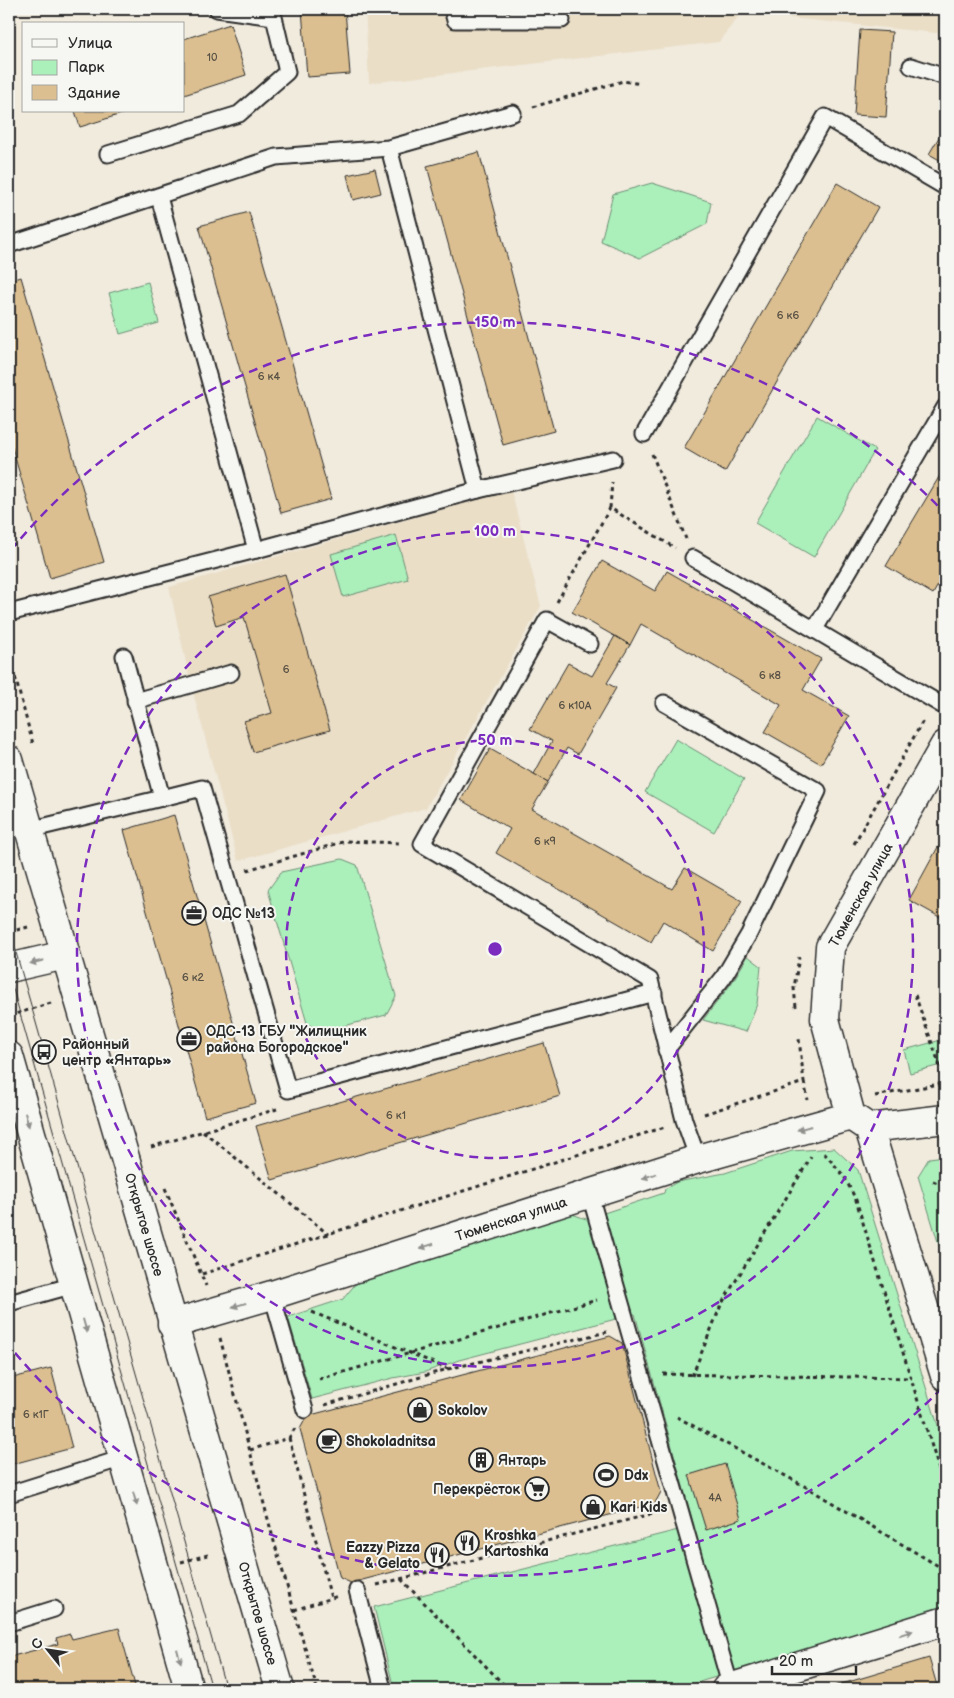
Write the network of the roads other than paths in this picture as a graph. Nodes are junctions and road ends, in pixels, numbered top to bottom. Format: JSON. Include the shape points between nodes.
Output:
{"nodes":[{"id":1,"x":217,"y":9,"type":"edge"},
{"id":2,"x":452,"y":9,"type":"edge"},
{"id":3,"x":562,"y":20,"type":"dead end"},
{"id":4,"x":911,"y":66,"type":"dead end"},
{"id":5,"x":945,"y":76,"type":"edge"},
{"id":6,"x":514,"y":113,"type":"road end"},
{"id":7,"x":389,"y":148,"type":"junction"},
{"id":8,"x":108,"y":154,"type":"dead end"},
{"id":9,"x":945,"y":188,"type":"edge"},
{"id":10,"x":159,"y":197,"type":"junction"},
{"id":11,"x":9,"y":245,"type":"edge"},
{"id":12,"x":945,"y":407,"type":"edge"},
{"id":13,"x":644,"y":434,"type":"road end"},
{"id":14,"x":613,"y":459,"type":"dead end"},
{"id":15,"x":478,"y":490,"type":"junction"},
{"id":16,"x":256,"y":550,"type":"junction"},
{"id":17,"x":693,"y":558,"type":"road end"},
{"id":18,"x":9,"y":613,"type":"edge"},
{"id":19,"x":815,"y":629,"type":"junction"},
{"id":20,"x":590,"y":644,"type":"dead end"},
{"id":21,"x":124,"y":656,"type":"dead end"},
{"id":22,"x":231,"y":673,"type":"dead end"},
{"id":23,"x":135,"y":701,"type":"junction"},
{"id":24,"x":664,"y":704,"type":"dead end"},
{"id":25,"x":945,"y":707,"type":"edge"},
{"id":26,"x":945,"y":745,"type":"edge"},
{"id":27,"x":9,"y":760,"type":"edge"},
{"id":28,"x":162,"y":798,"type":"junction"},
{"id":29,"x":29,"y":830,"type":"junction"},
{"id":30,"x":65,"y":955,"type":"junction"},
{"id":31,"x":9,"y":968,"type":"edge"},
{"id":32,"x":654,"y":993,"type":"junction"},
{"id":33,"x":666,"y":1050,"type":"junction"},
{"id":34,"x":9,"y":1056,"type":"edge"},
{"id":35,"x":856,"y":1115,"type":"junction"},
{"id":36,"x":945,"y":1119,"type":"edge"},
{"id":37,"x":698,"y":1160,"type":"junction"},
{"id":38,"x":590,"y":1195,"type":"junction"},
{"id":39,"x":74,"y":1285,"type":"junction"},
{"id":40,"x":272,"y":1295,"type":"junction"},
{"id":41,"x":9,"y":1303,"type":"edge"},
{"id":42,"x":172,"y":1324,"type":"junction"},
{"id":43,"x":932,"y":1377,"type":"edge"},
{"id":44,"x":305,"y":1410,"type":"road end"},
{"id":45,"x":123,"y":1458,"type":"junction"},
{"id":46,"x":9,"y":1494,"type":"edge"},
{"id":47,"x":357,"y":1590,"type":"road end"},
{"id":48,"x":54,"y":1609,"type":"dead end"},
{"id":49,"x":945,"y":1621,"type":"edge"},
{"id":50,"x":9,"y":1623,"type":"edge"},
{"id":51,"x":189,"y":1689,"type":"edge"},
{"id":52,"x":280,"y":1689,"type":"edge"},
{"id":53,"x":383,"y":1689,"type":"edge"},
{"id":54,"x":728,"y":1689,"type":"edge"}],
"edges":[{"from":1,"to":8,"type":"lane","via":[[274,17],[287,72],[239,114]]},
{"from":2,"to":3,"type":"lane","via":[[455,20]]},
{"from":4,"to":5,"type":"lane"},
{"from":6,"to":7,"type":"lane"},
{"from":7,"to":10,"type":"lane","via":[[276,157]]},
{"from":7,"to":15,"type":"lane"},
{"from":9,"to":13,"type":"lane","via":[[825,117]]},
{"from":10,"to":11,"type":"lane"},
{"from":10,"to":16,"type":"lane"},
{"from":12,"to":19,"type":"lane"},
{"from":14,"to":15,"type":"lane"},
{"from":15,"to":16,"type":"lane"},
{"from":16,"to":18,"type":"lane"},
{"from":17,"to":19,"type":"lane"},
{"from":19,"to":25,"type":"lane"},
{"from":20,"to":32,"type":"lane","via":[[546,620],[422,844],[650,980]]},
{"from":21,"to":23,"type":"lane"},
{"from":22,"to":23,"type":"lane"},
{"from":23,"to":28,"type":"lane"},
{"from":24,"to":33,"type":"lane","via":[[818,791],[749,934],[723,978]]},
{"from":26,"to":35,"type":"street","name":"Тюменская улица","via":[[830,947],[825,1019]]},
{"from":27,"to":29,"type":"street","name":"Открытое шоссе"},
{"from":28,"to":29,"type":"lane"},
{"from":28,"to":32,"type":"lane","via":[[202,788],[288,1090]]},
{"from":29,"to":30,"type":"street","name":"Открытое шоссе"},
{"from":30,"to":31,"type":"street","one_way":true},
{"from":30,"to":42,"type":"street","name":"Открытое шоссе"},
{"from":32,"to":33,"type":"lane"},
{"from":33,"to":37,"type":"lane"},
{"from":34,"to":39,"type":"street","one_way":true},
{"from":35,"to":36,"type":"street"},
{"from":35,"to":37,"type":"street","name":"Тюменская улица","one_way":true},
{"from":35,"to":43,"type":"street","name":"Тюменская улица"},
{"from":37,"to":38,"type":"street","name":"Тюменская улица","one_way":true},
{"from":38,"to":40,"type":"street","name":"Тюменская улица","one_way":true},
{"from":38,"to":54,"type":"lane"},
{"from":39,"to":41,"type":"lane"},
{"from":39,"to":45,"type":"street","one_way":true},
{"from":40,"to":42,"type":"street","name":"Тюменская улица","one_way":true},
{"from":40,"to":44,"type":"lane"},
{"from":42,"to":52,"type":"street","name":"Открытое шоссе"},
{"from":45,"to":46,"type":"lane"},
{"from":45,"to":51,"type":"street","one_way":true},
{"from":47,"to":53,"type":"lane"},
{"from":48,"to":50,"type":"lane"},
{"from":54,"to":49,"type":"street","one_way":true}]}
